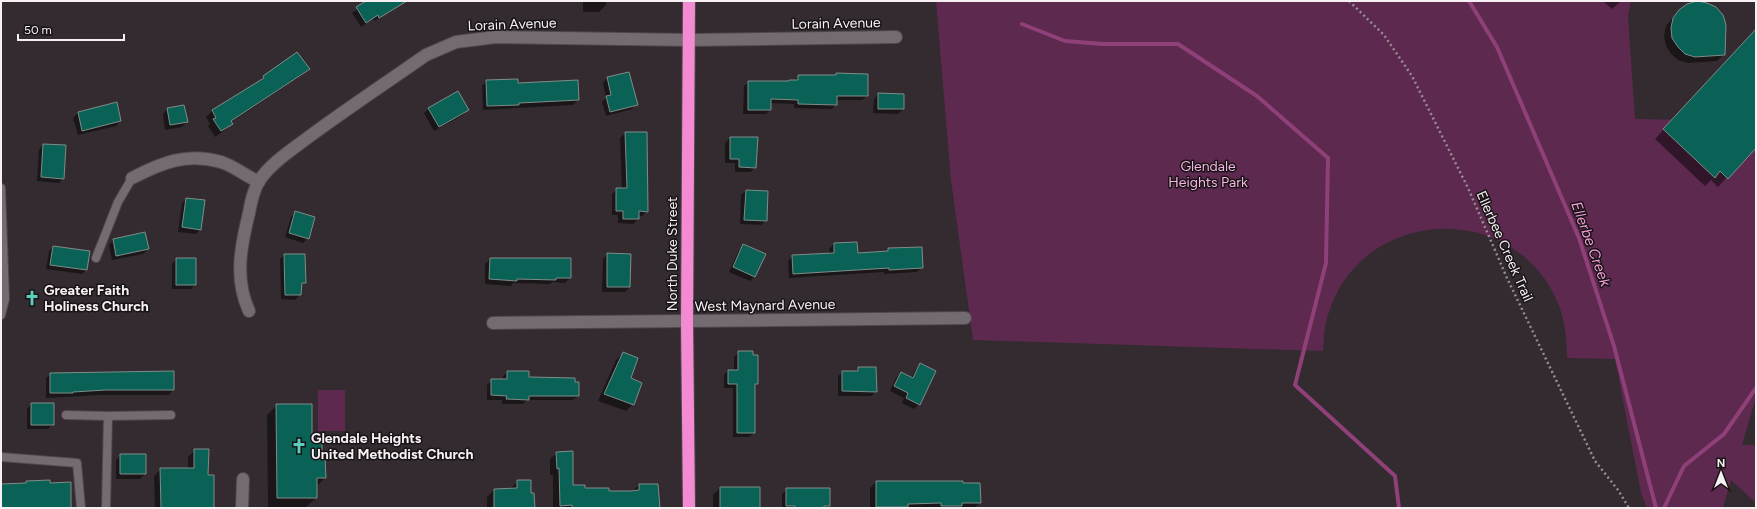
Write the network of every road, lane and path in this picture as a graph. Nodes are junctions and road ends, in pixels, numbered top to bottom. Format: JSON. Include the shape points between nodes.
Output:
{"nodes":[{"id":1,"x":689,"y":1,"type":"edge"},
{"id":2,"x":1349,"y":1,"type":"edge"},
{"id":3,"x":896,"y":37,"type":"dead end"},
{"id":4,"x":689,"y":40,"type":"junction"},
{"id":5,"x":132,"y":178,"type":"joint"},
{"id":6,"x":259,"y":182,"type":"junction"},
{"id":7,"x":1,"y":188,"type":"edge"},
{"id":8,"x":96,"y":258,"type":"dead end"},
{"id":9,"x":249,"y":311,"type":"dead end"},
{"id":10,"x":1,"y":315,"type":"edge"},
{"id":11,"x":965,"y":318,"type":"dead end"},
{"id":12,"x":687,"y":321,"type":"junction"},
{"id":13,"x":493,"y":323,"type":"dead end"},
{"id":14,"x":171,"y":414,"type":"dead end"},
{"id":15,"x":66,"y":416,"type":"dead end"},
{"id":16,"x":108,"y":416,"type":"junction"},
{"id":17,"x":1,"y":457,"type":"edge"},
{"id":18,"x":243,"y":479,"type":"dead end"},
{"id":19,"x":81,"y":508,"type":"edge"},
{"id":20,"x":106,"y":508,"type":"edge"},
{"id":21,"x":242,"y":508,"type":"edge"},
{"id":22,"x":689,"y":508,"type":"edge"},
{"id":23,"x":1629,"y":508,"type":"edge"}],
"edges":[{"from":1,"to":4,"type":"highway","name":"North Duke Street"},
{"from":2,"to":23,"type":"path","name":"Ellerbee Creek Trail","via":[[1384,35],[1412,76],[1468,188],[1507,278],[1595,461]]},
{"from":3,"to":4,"type":"street","name":"Lorain Avenue"},
{"from":4,"to":6,"type":"street","name":"Lorain Avenue","via":[[496,37],[456,42],[426,56],[320,129],[291,150]]},
{"from":4,"to":12,"type":"highway","name":"North Duke Street"},
{"from":5,"to":6,"type":"street","via":[[150,168],[176,159],[188,158],[220,162]]},
{"from":5,"to":8,"type":"lane","via":[[118,202]]},
{"from":6,"to":9,"type":"street","name":"Lorain Avenue","via":[[241,242],[244,300]]},
{"from":7,"to":10,"type":"lane","via":[[5,299]]},
{"from":11,"to":12,"type":"street","name":"West Maynard Avenue"},
{"from":12,"to":13,"type":"street","name":"West Maynard Avenue"},
{"from":12,"to":22,"type":"highway","name":"North Duke Street"},
{"from":14,"to":16,"type":"lane"},
{"from":15,"to":16,"type":"lane"},
{"from":16,"to":20,"type":"lane"},
{"from":17,"to":19,"type":"lane","via":[[77,463]]},
{"from":18,"to":21,"type":"street"}]}
